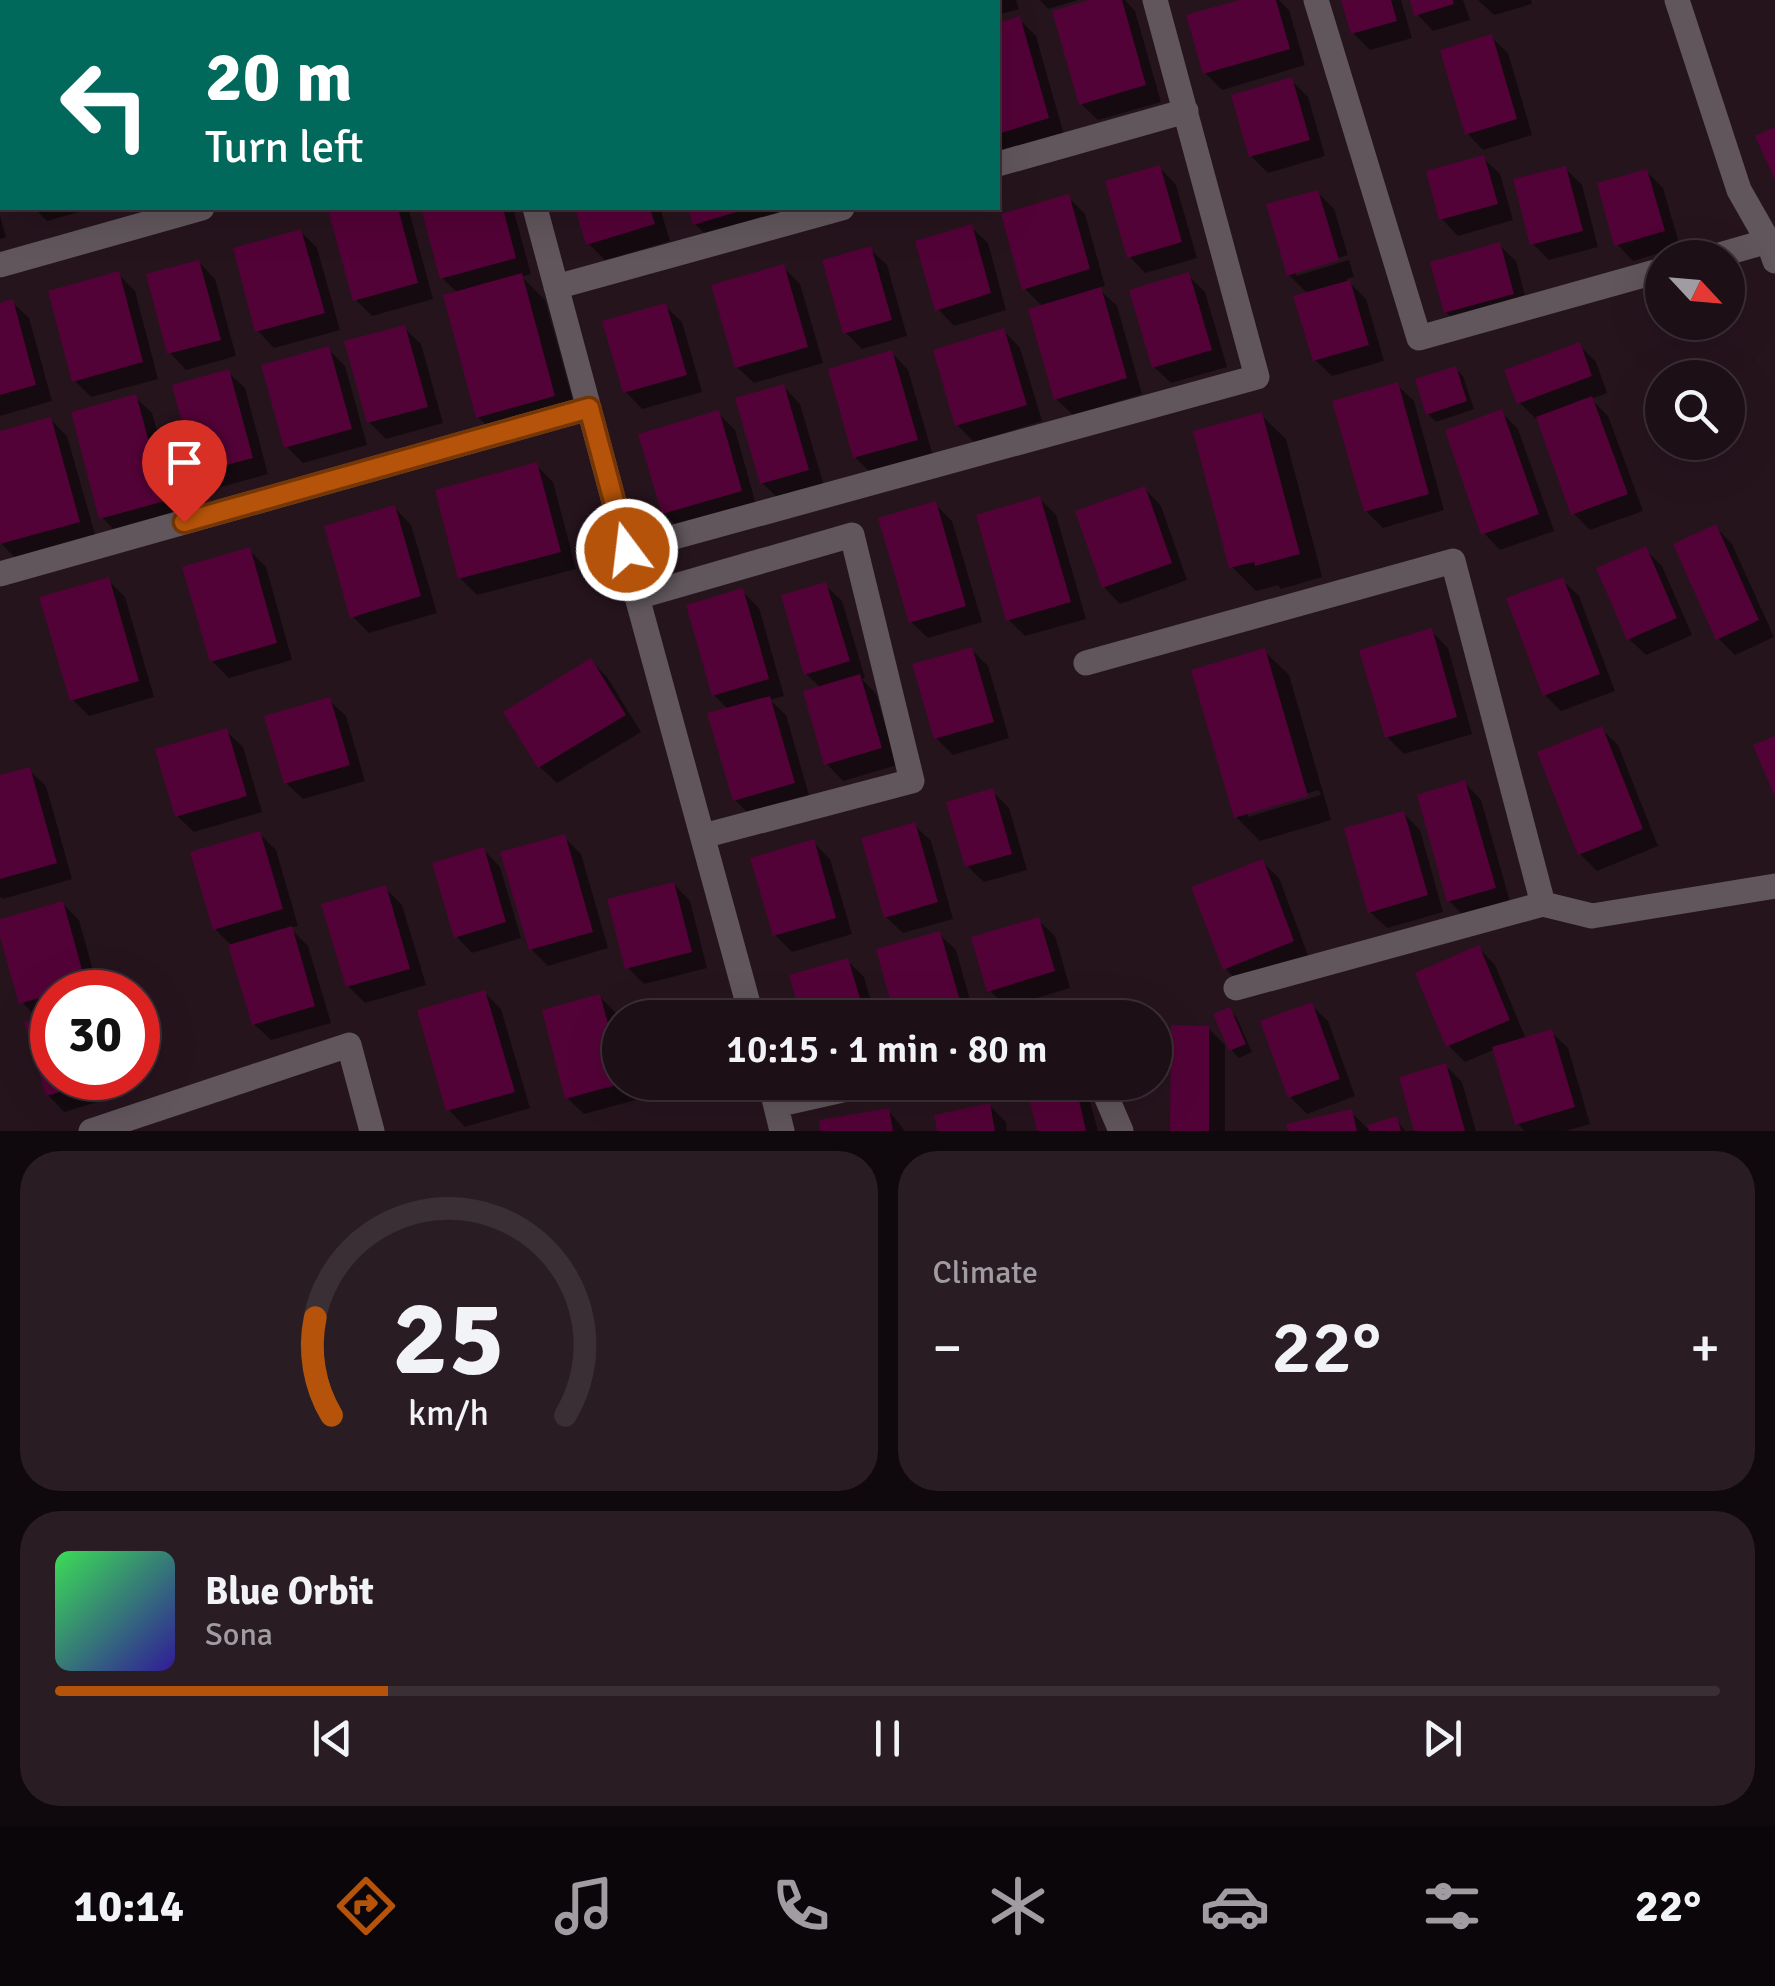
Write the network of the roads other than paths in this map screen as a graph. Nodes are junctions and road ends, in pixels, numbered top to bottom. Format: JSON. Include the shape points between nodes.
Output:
{"nodes":[{"id":1,"x":1155,"y":0,"type":"edge"},
{"id":2,"x":1316,"y":0,"type":"edge"},
{"id":3,"x":1677,"y":0,"type":"edge"},
{"id":4,"x":1186,"y":111,"type":"junction"},
{"id":5,"x":1000,"y":163,"type":"edge"},
{"id":6,"x":195,"y":210,"type":"edge"},
{"id":7,"x":536,"y":210,"type":"edge"},
{"id":8,"x":835,"y":210,"type":"edge"},
{"id":9,"x":1772,"y":251,"type":"edge"},
{"id":10,"x":1745,"y":254,"type":"edge"},
{"id":11,"x":0,"y":266,"type":"edge"},
{"id":12,"x":1645,"y":275,"type":"edge"},
{"id":13,"x":556,"y":288,"type":"junction"},
{"id":14,"x":589,"y":408,"type":"junction"},
{"id":15,"x":0,"y":574,"type":"edge"},
{"id":16,"x":1086,"y":663,"type":"dead end"},
{"id":17,"x":703,"y":836,"type":"junction"},
{"id":18,"x":1775,"y":886,"type":"edge"},
{"id":19,"x":1543,"y":904,"type":"junction"},
{"id":20,"x":1236,"y":988,"type":"dead end"},
{"id":21,"x":747,"y":1000,"type":"edge"},
{"id":22,"x":802,"y":1100,"type":"edge"},
{"id":23,"x":1107,"y":1100,"type":"edge"},
{"id":24,"x":776,"y":1106,"type":"edge"},
{"id":25,"x":91,"y":1131,"type":"edge"},
{"id":26,"x":372,"y":1131,"type":"edge"},
{"id":27,"x":1120,"y":1131,"type":"edge"}],
"edges":[{"from":1,"to":4,"type":"street"},
{"from":2,"to":12,"type":"street","via":[[1419,338]]},
{"from":3,"to":9,"type":"street","via":[[1739,190]]},
{"from":4,"to":5,"type":"street"},
{"from":4,"to":14,"type":"street","via":[[1258,377],[627,550]]},
{"from":6,"to":11,"type":"street"},
{"from":7,"to":13,"type":"street"},
{"from":8,"to":13,"type":"street"},
{"from":9,"to":10,"type":"street"},
{"from":13,"to":14,"type":"street"},
{"from":14,"to":15,"type":"street"},
{"from":16,"to":19,"type":"street","via":[[1453,561]]},
{"from":17,"to":17,"type":"street","via":[[912,781],[852,535],[638,597]]},
{"from":17,"to":21,"type":"street"},
{"from":18,"to":19,"type":"street","via":[[1592,916]]},
{"from":19,"to":20,"type":"street"},
{"from":22,"to":24,"type":"street"},
{"from":23,"to":27,"type":"street"},
{"from":25,"to":26,"type":"street","via":[[349,1044]]}]}
